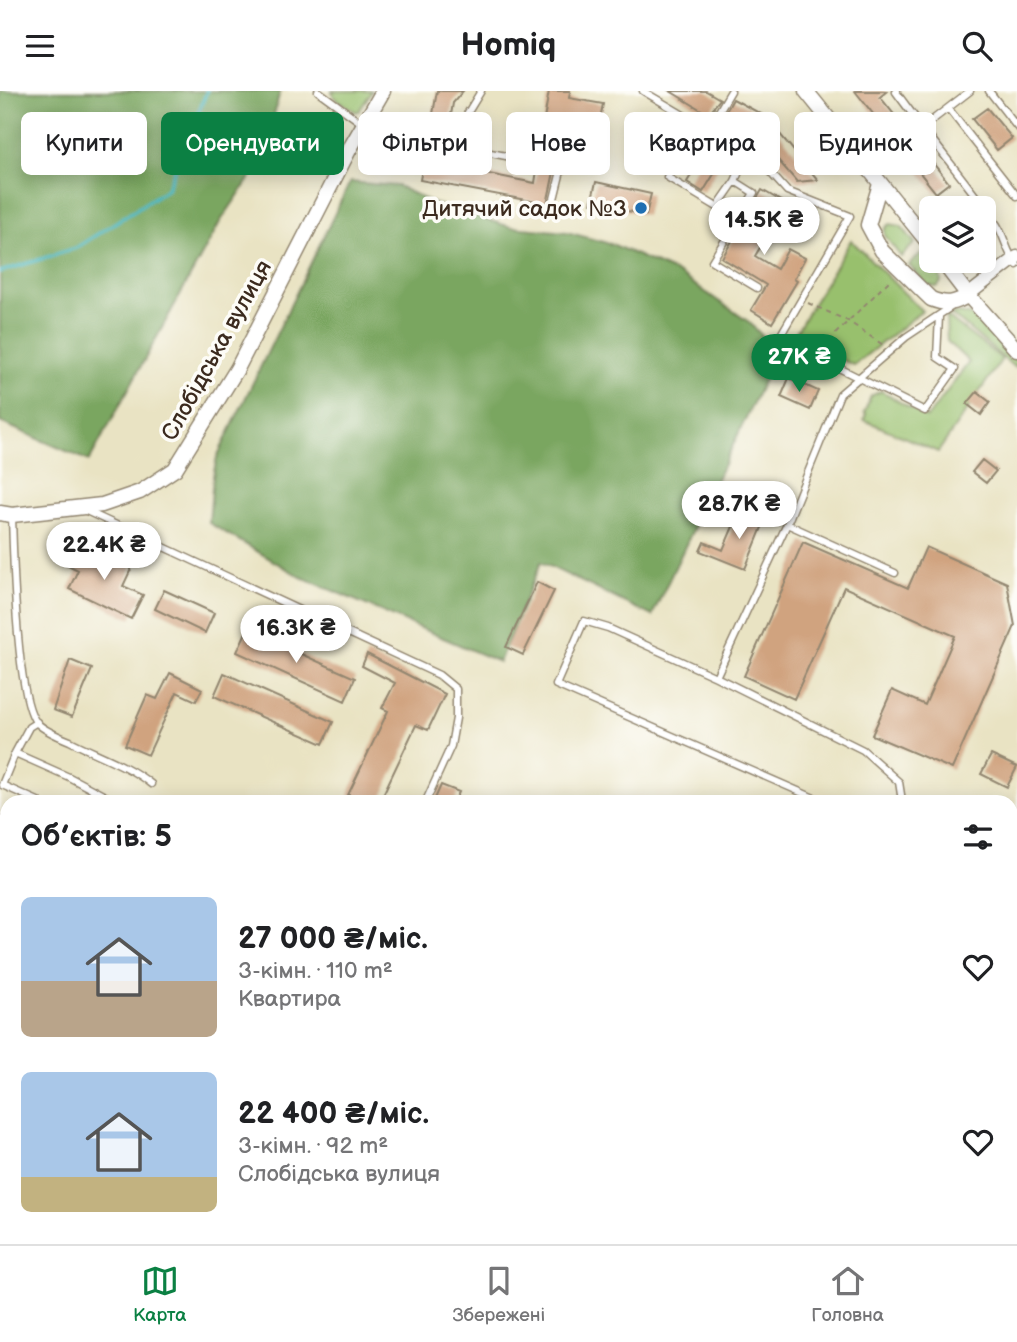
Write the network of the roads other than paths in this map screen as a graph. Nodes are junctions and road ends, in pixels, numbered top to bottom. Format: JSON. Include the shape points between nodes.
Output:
{"nodes":[{"id":1,"x":318,"y":91,"type":"edge"},
{"id":2,"x":383,"y":91,"type":"edge"},
{"id":3,"x":481,"y":91,"type":"edge"},
{"id":4,"x":643,"y":91,"type":"edge"},
{"id":5,"x":731,"y":91,"type":"edge"},
{"id":6,"x":897,"y":91,"type":"edge"},
{"id":7,"x":970,"y":91,"type":"edge"},
{"id":8,"x":989,"y":91,"type":"edge"},
{"id":9,"x":811,"y":93,"type":"edge"},
{"id":10,"x":948,"y":109,"type":"junction"},
{"id":11,"x":370,"y":112,"type":"edge"},
{"id":12,"x":468,"y":112,"type":"edge"},
{"id":13,"x":679,"y":112,"type":"edge"},
{"id":14,"x":719,"y":112,"type":"edge"},
{"id":15,"x":910,"y":112,"type":"edge"},
{"id":16,"x":358,"y":114,"type":"edge"},
{"id":17,"x":936,"y":118,"type":"edge"},
{"id":18,"x":1017,"y":127,"type":"edge"},
{"id":19,"x":358,"y":135,"type":"edge"},
{"id":20,"x":936,"y":146,"type":"edge"},
{"id":21,"x":492,"y":153,"type":"edge"},
{"id":22,"x":668,"y":175,"type":"edge"},
{"id":23,"x":737,"y":175,"type":"edge"},
{"id":24,"x":773,"y":175,"type":"edge"},
{"id":25,"x":734,"y":181,"type":"junction"},
{"id":26,"x":880,"y":184,"type":"junction"},
{"id":27,"x":1017,"y":196,"type":"edge"},
{"id":28,"x":552,"y":207,"type":"dead end"},
{"id":29,"x":850,"y":216,"type":"junction"},
{"id":30,"x":868,"y":225,"type":"junction"},
{"id":31,"x":919,"y":231,"type":"edge"},
{"id":32,"x":1015,"y":261,"type":"edge"},
{"id":33,"x":949,"y":273,"type":"edge"},
{"id":34,"x":757,"y":288,"type":"dead end"},
{"id":35,"x":963,"y":298,"type":"junction"},
{"id":36,"x":939,"y":316,"type":"junction"},
{"id":37,"x":1017,"y":350,"type":"edge"},
{"id":38,"x":861,"y":377,"type":"junction"},
{"id":39,"x":79,"y":507,"type":"junction"},
{"id":40,"x":6,"y":514,"type":"edge"},
{"id":41,"x":788,"y":524,"type":"junction"},
{"id":42,"x":895,"y":573,"type":"dead end"},
{"id":43,"x":716,"y":677,"type":"junction"},
{"id":44,"x":37,"y":722,"type":"junction"},
{"id":45,"x":15,"y":753,"type":"junction"},
{"id":46,"x":1,"y":784,"type":"edge"},
{"id":47,"x":151,"y":784,"type":"dead end"},
{"id":48,"x":25,"y":795,"type":"edge"},
{"id":49,"x":103,"y":795,"type":"edge"},
{"id":50,"x":429,"y":795,"type":"edge"},
{"id":51,"x":807,"y":795,"type":"edge"},
{"id":52,"x":901,"y":795,"type":"edge"}],
"edges":[{"from":1,"to":16,"type":"lane"},
{"from":2,"to":11,"type":"street","name":"Слобідська вулиця"},
{"from":3,"to":12,"type":"lane"},
{"from":4,"to":13,"type":"lane"},
{"from":5,"to":14,"type":"lane"},
{"from":6,"to":15,"type":"lane"},
{"from":7,"to":10,"type":"lane"},
{"from":8,"to":18,"type":"lane"},
{"from":9,"to":26,"type":"street"},
{"from":10,"to":17,"type":"lane"},
{"from":10,"to":27,"type":"lane"},
{"from":19,"to":39,"type":"street","name":"Слобідська вулиця","via":[[237,369],[175,468],[140,492],[102,505]]},
{"from":20,"to":32,"type":"lane","via":[[998,225]]},
{"from":21,"to":28,"type":"lane","via":[[562,167]]},
{"from":22,"to":25,"type":"lane","via":[[717,207]]},
{"from":23,"to":25,"type":"lane"},
{"from":24,"to":29,"type":"lane","via":[[787,191]]},
{"from":25,"to":34,"type":"lane","via":[[754,193],[712,261]]},
{"from":26,"to":30,"type":"street"},
{"from":26,"to":31,"type":"street"},
{"from":29,"to":30,"type":"lane"},
{"from":29,"to":38,"type":"lane","via":[[779,338]]},
{"from":30,"to":35,"type":"street","via":[[882,251],[931,299],[940,303]]},
{"from":32,"to":35,"type":"street"},
{"from":33,"to":35,"type":"street"},
{"from":35,"to":36,"type":"lane"},
{"from":35,"to":37,"type":"street"},
{"from":36,"to":38,"type":"lane","via":[[906,337]]},
{"from":36,"to":38,"type":"lane","via":[[937,357],[955,369],[925,411]]},
{"from":38,"to":41,"type":"lane","via":[[840,394]]},
{"from":39,"to":40,"type":"street","name":"Слобідська вулиця"},
{"from":39,"to":50,"type":"lane","via":[[439,675],[456,689],[456,718],[451,746]]},
{"from":40,"to":44,"type":"lane","via":[[20,651],[30,708]]},
{"from":41,"to":42,"type":"lane"},
{"from":41,"to":43,"type":"lane"},
{"from":43,"to":51,"type":"lane","via":[[584,621],[556,685]]},
{"from":43,"to":52,"type":"lane","via":[[863,750],[899,782]]},
{"from":44,"to":45,"type":"lane","via":[[29,727]]},
{"from":44,"to":47,"type":"lane"},
{"from":45,"to":46,"type":"lane"},
{"from":45,"to":49,"type":"lane"},
{"from":46,"to":48,"type":"lane"}]}
